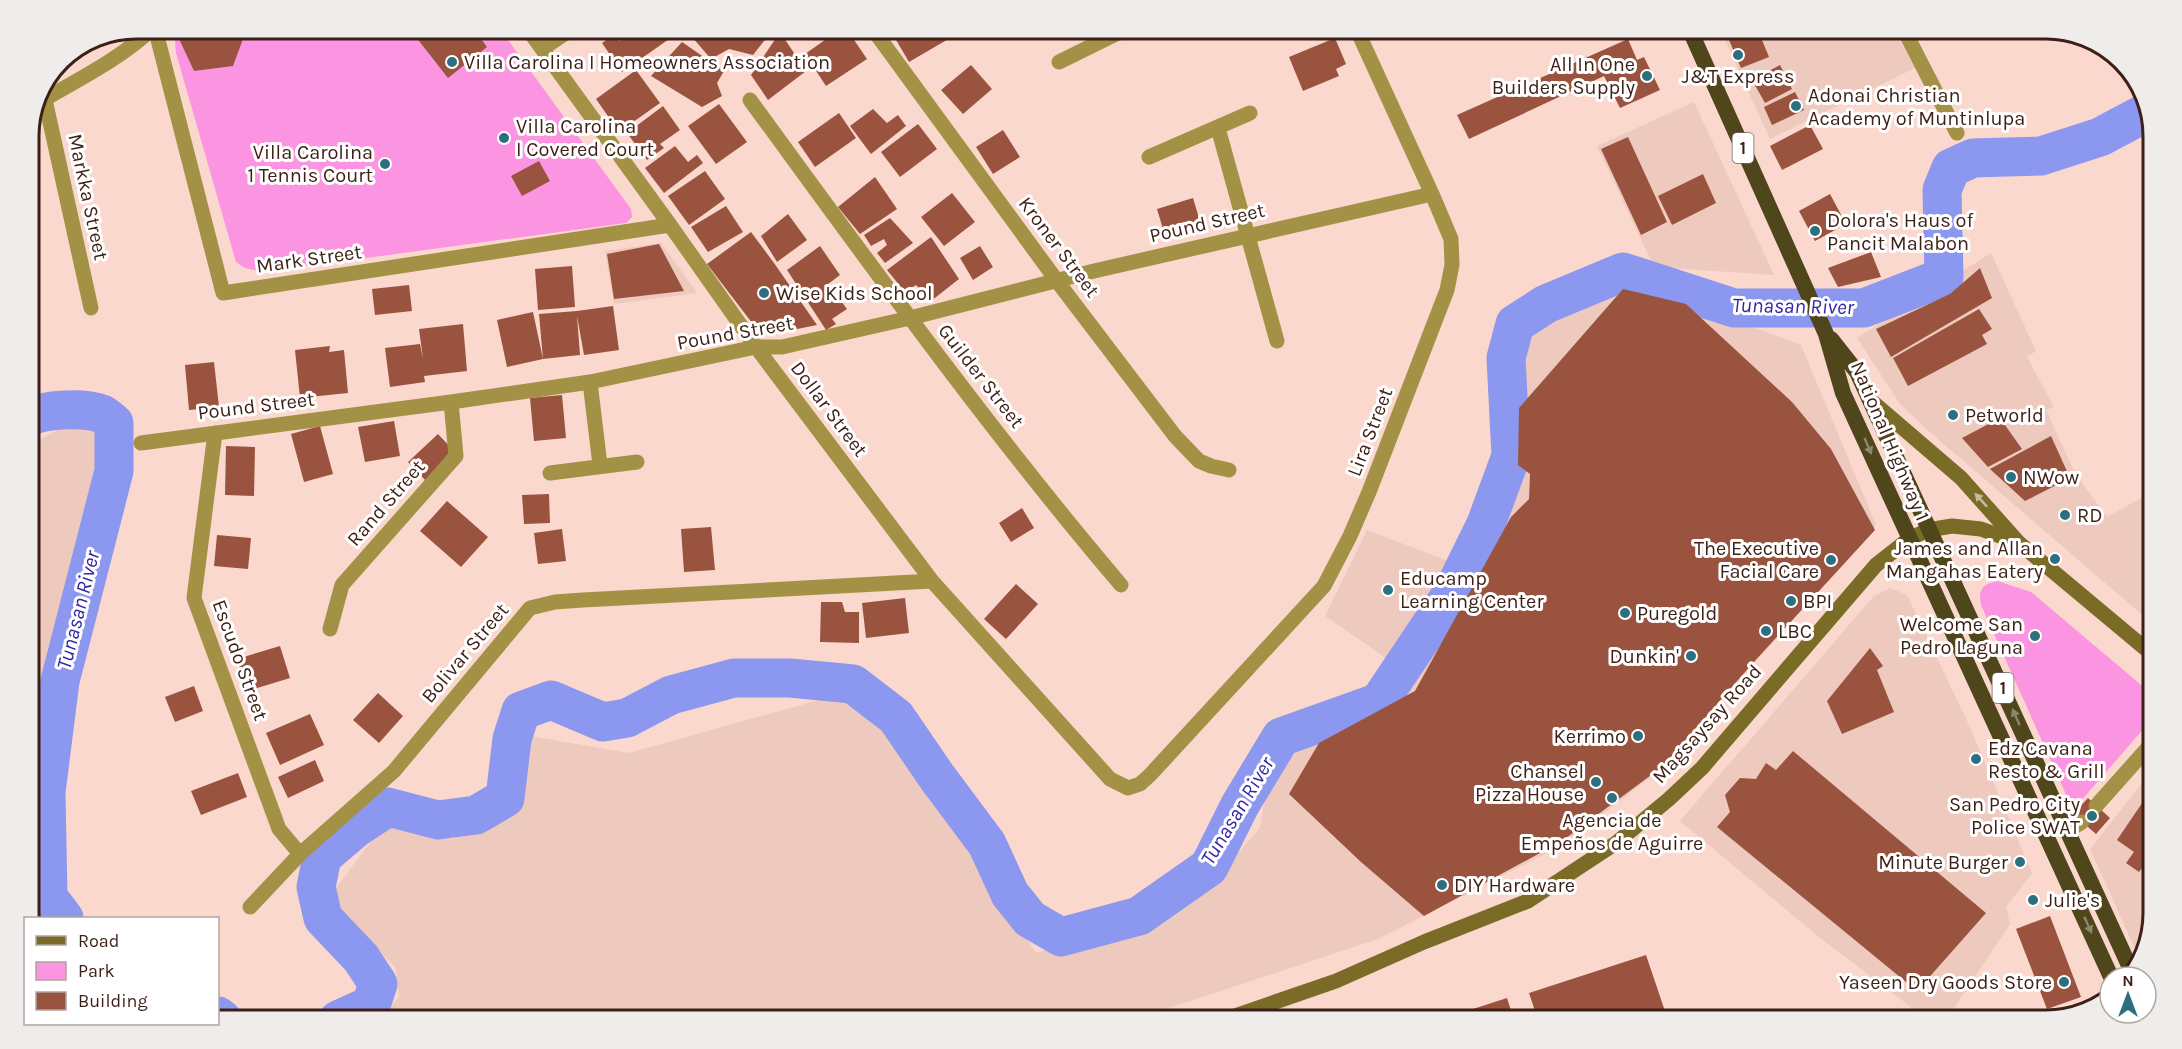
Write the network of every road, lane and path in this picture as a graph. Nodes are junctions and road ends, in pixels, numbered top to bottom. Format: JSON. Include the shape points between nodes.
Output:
{"nodes":[{"id":1,"x":142,"y":39,"type":"edge"},
{"id":2,"x":157,"y":39,"type":"edge"},
{"id":3,"x":534,"y":39,"type":"edge"},
{"id":4,"x":557,"y":39,"type":"edge"},
{"id":5,"x":880,"y":39,"type":"edge"},
{"id":6,"x":1106,"y":39,"type":"edge"},
{"id":7,"x":1361,"y":39,"type":"edge"},
{"id":8,"x":1694,"y":39,"type":"edge"},
{"id":9,"x":1909,"y":39,"type":"edge"},
{"id":10,"x":542,"y":49,"type":"junction"},
{"id":11,"x":1059,"y":62,"type":"dead end"},
{"id":12,"x":48,"y":95,"type":"edge"},
{"id":13,"x":46,"y":100,"type":"edge"},
{"id":14,"x":750,"y":100,"type":"dead end"},
{"id":15,"x":1250,"y":114,"type":"dead end"},
{"id":16,"x":1218,"y":128,"type":"junction"},
{"id":17,"x":1957,"y":133,"type":"dead end"},
{"id":18,"x":1149,"y":157,"type":"dead end"},
{"id":19,"x":1432,"y":194,"type":"junction"},
{"id":20,"x":670,"y":225,"type":"junction"},
{"id":21,"x":1247,"y":235,"type":"junction"},
{"id":22,"x":1057,"y":281,"type":"junction"},
{"id":23,"x":91,"y":308,"type":"dead end"},
{"id":24,"x":910,"y":318,"type":"junction"},
{"id":25,"x":1826,"y":334,"type":"junction"},
{"id":26,"x":1277,"y":341,"type":"dead end"},
{"id":27,"x":756,"y":347,"type":"junction"},
{"id":28,"x":590,"y":382,"type":"junction"},
{"id":29,"x":1869,"y":399,"type":"junction"},
{"id":30,"x":451,"y":402,"type":"junction"},
{"id":31,"x":215,"y":433,"type":"junction"},
{"id":32,"x":141,"y":442,"type":"dead end"},
{"id":33,"x":637,"y":462,"type":"dead end"},
{"id":34,"x":600,"y":465,"type":"junction"},
{"id":35,"x":1229,"y":470,"type":"dead end"},
{"id":36,"x":550,"y":473,"type":"dead end"},
{"id":37,"x":1929,"y":530,"type":"junction"},
{"id":38,"x":1909,"y":539,"type":"junction"},
{"id":39,"x":2019,"y":543,"type":"junction"},
{"id":40,"x":932,"y":581,"type":"junction"},
{"id":41,"x":1121,"y":585,"type":"dead end"},
{"id":42,"x":330,"y":629,"type":"dead end"},
{"id":43,"x":2143,"y":647,"type":"edge"},
{"id":44,"x":2143,"y":753,"type":"edge"},
{"id":45,"x":1128,"y":788,"type":"joint"},
{"id":46,"x":2097,"y":806,"type":"dead end"},
{"id":47,"x":2082,"y":822,"type":"dead end"},
{"id":48,"x":2067,"y":831,"type":"junction"},
{"id":49,"x":300,"y":855,"type":"junction"},
{"id":50,"x":250,"y":907,"type":"dead end"},
{"id":51,"x":2128,"y":964,"type":"edge"},
{"id":52,"x":2106,"y":965,"type":"edge"},
{"id":53,"x":1252,"y":1010,"type":"edge"}],
"edges":[{"from":1,"to":12,"type":"street"},
{"from":2,"to":20,"type":"street","name":"Mark Street","via":[[223,293]]},
{"from":3,"to":10,"type":"street","name":"Dollar Street"},
{"from":4,"to":10,"type":"street"},
{"from":5,"to":22,"type":"street","name":"Kroner Street"},
{"from":6,"to":11,"type":"street"},
{"from":7,"to":19,"type":"street","name":"Lira Street"},
{"from":8,"to":25,"type":"highway","number":"1"},
{"from":9,"to":17,"type":"street"},
{"from":10,"to":20,"type":"street","name":"Dollar Street"},
{"from":13,"to":23,"type":"street","name":"Markka Street"},
{"from":14,"to":24,"type":"street","name":"Guilder Street"},
{"from":15,"to":16,"type":"street"},
{"from":16,"to":18,"type":"street"},
{"from":16,"to":21,"type":"street"},
{"from":19,"to":21,"type":"street","name":"Pound Street"},
{"from":19,"to":45,"type":"street","name":"Lira Street","via":[[1451,239],[1452,265],[1447,290],[1369,492],[1340,556],[1324,586],[1282,634],[1150,775]]},
{"from":20,"to":27,"type":"street","name":"Dollar Street"},
{"from":21,"to":22,"type":"street","name":"Pound Street"},
{"from":21,"to":26,"type":"street"},
{"from":22,"to":24,"type":"street","name":"Pound Street"},
{"from":22,"to":35,"type":"street","name":"Kroner Street","via":[[1175,436],[1199,461]]},
{"from":24,"to":27,"type":"street","name":"Pound Street","via":[[782,347]]},
{"from":24,"to":41,"type":"street","name":"Guilder Street","via":[[1067,522]]},
{"from":25,"to":29,"type":"highway","name":"National Highway 1","number":"1","via":[[1857,372]]},
{"from":25,"to":38,"type":"highway","name":"National Highway 1","number":"1","one_way":true,"via":[[1843,393]]},
{"from":27,"to":28,"type":"street","name":"Pound Street"},
{"from":27,"to":40,"type":"street","name":"Dollar Street"},
{"from":28,"to":30,"type":"street","name":"Pound Street"},
{"from":28,"to":34,"type":"street"},
{"from":29,"to":37,"type":"highway","name":"National Highway 1","number":"1"},
{"from":39,"to":29,"type":"main road","one_way":true,"via":[[1961,478]]},
{"from":30,"to":31,"type":"street","name":"Pound Street"},
{"from":30,"to":42,"type":"street","name":"Rand Street","via":[[456,456],[342,585]]},
{"from":31,"to":32,"type":"street","name":"Pound Street"},
{"from":31,"to":49,"type":"street","name":"Escudo Street","via":[[194,598],[279,829]]},
{"from":33,"to":34,"type":"street"},
{"from":34,"to":36,"type":"street"},
{"from":37,"to":38,"type":"main road","name":"Magsaysay Road"},
{"from":37,"to":39,"type":"main road","name":"Magsaysay Road","via":[[1952,526],[1981,529]]},
{"from":48,"to":37,"type":"highway","name":"National Highway 1","number":"1","one_way":true},
{"from":38,"to":52,"type":"highway","name":"National Highway 1","number":"1","one_way":true},
{"from":38,"to":53,"type":"main road","name":"Magsaysay Road","via":[[1876,565],[1702,768],[1616,843],[1528,902],[1336,981]]},
{"from":39,"to":43,"type":"main road"},
{"from":40,"to":45,"type":"street","name":"Dollar Street","via":[[1110,779]]},
{"from":40,"to":49,"type":"street","name":"Bolivar Street","via":[[583,600],[530,608],[394,771]]},
{"from":44,"to":46,"type":"street"},
{"from":47,"to":48,"type":"street"},
{"from":48,"to":51,"type":"highway","name":"National Highway 1","number":"1"},
{"from":49,"to":50,"type":"street","name":"Bolivar Street"}]}
